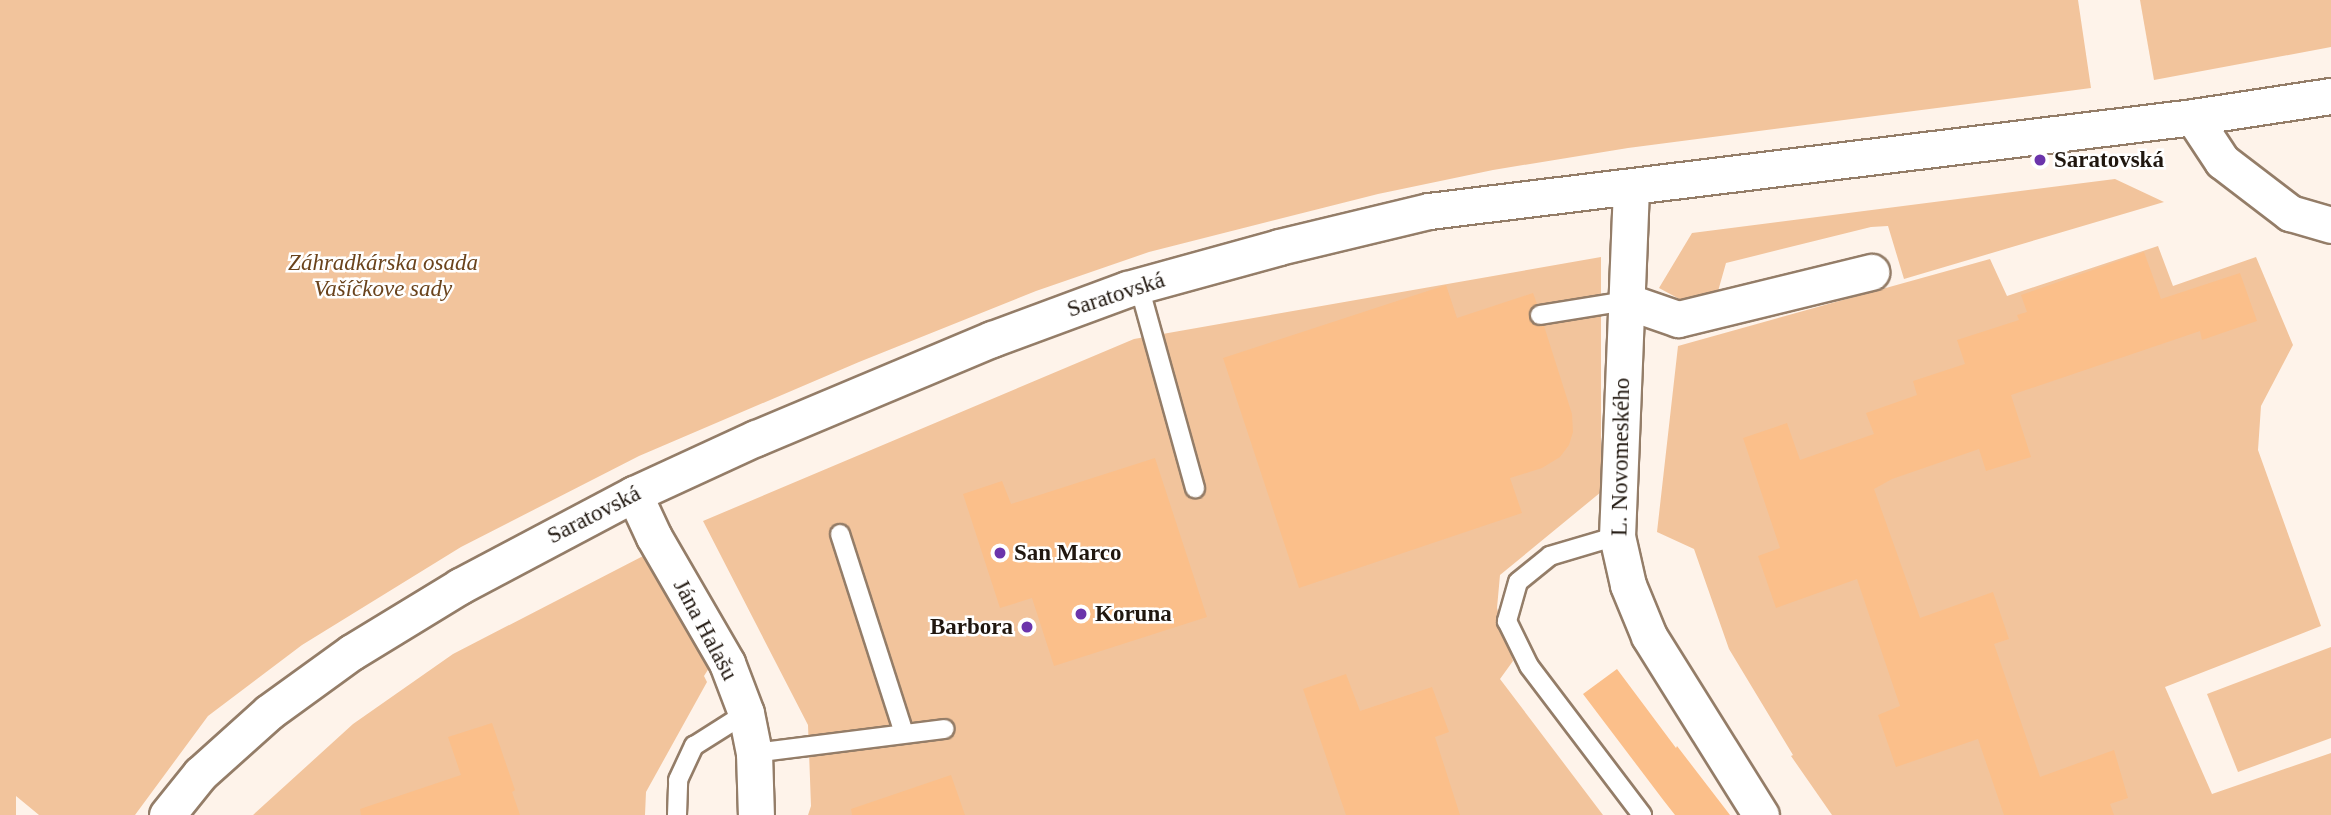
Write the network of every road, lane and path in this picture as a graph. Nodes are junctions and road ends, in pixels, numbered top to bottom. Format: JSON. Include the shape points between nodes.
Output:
{"nodes":[{"id":1,"x":2331,"y":96,"type":"edge"},
{"id":2,"x":2193,"y":117,"type":"junction"},
{"id":3,"x":1631,"y":188,"type":"junction"},
{"id":4,"x":2331,"y":225,"type":"edge"},
{"id":5,"x":1871,"y":272,"type":"dead end"},
{"id":6,"x":1139,"y":286,"type":"junction"},
{"id":7,"x":1626,"y":301,"type":"junction"},
{"id":8,"x":1540,"y":315,"type":"dead end"},
{"id":9,"x":1195,"y":488,"type":"dead end"},
{"id":10,"x":634,"y":494,"type":"junction"},
{"id":11,"x":840,"y":534,"type":"dead end"},
{"id":12,"x":1617,"y":536,"type":"junction"},
{"id":13,"x":746,"y":713,"type":"junction"},
{"id":14,"x":944,"y":729,"type":"dead end"},
{"id":15,"x":904,"y":733,"type":"junction"},
{"id":16,"x":754,"y":753,"type":"junction"},
{"id":17,"x":167,"y":815,"type":"edge"},
{"id":18,"x":677,"y":815,"type":"edge"},
{"id":19,"x":756,"y":815,"type":"edge"},
{"id":20,"x":1642,"y":815,"type":"edge"},
{"id":21,"x":1761,"y":815,"type":"edge"}],
"edges":[{"from":1,"to":2,"type":"street","name":"Saratovská"},
{"from":2,"to":3,"type":"street","name":"Saratovská"},
{"from":2,"to":4,"type":"street","via":[[2222,161],[2290,213]]},
{"from":3,"to":6,"type":"street","name":"Saratovská","via":[[1429,211]]},
{"from":3,"to":7,"type":"street","name":"L. Novomeského"},
{"from":5,"to":7,"type":"street","via":[[1678,319]]},
{"from":6,"to":9,"type":"lane"},
{"from":6,"to":10,"type":"street","name":"Saratovská","via":[[992,339]]},
{"from":7,"to":8,"type":"lane"},
{"from":7,"to":12,"type":"street","name":"L. Novomeského"},
{"from":10,"to":13,"type":"street","name":"Jána Halašu","via":[[727,663]]},
{"from":10,"to":17,"type":"street","name":"Saratovská","via":[[460,586],[352,652],[269,712],[200,774]]},
{"from":11,"to":15,"type":"lane"},
{"from":12,"to":20,"type":"lane","via":[[1550,556],[1518,582],[1507,621],[1529,666]]},
{"from":12,"to":21,"type":"street","name":"L. Novomeského","via":[[1628,585],[1649,636]]},
{"from":13,"to":16,"type":"street","name":"Jána Halašu"},
{"from":13,"to":18,"type":"lane","via":[[694,746],[678,780]]},
{"from":14,"to":15,"type":"lane"},
{"from":15,"to":16,"type":"lane"},
{"from":16,"to":19,"type":"street","name":"Jána Halašu"}]}
